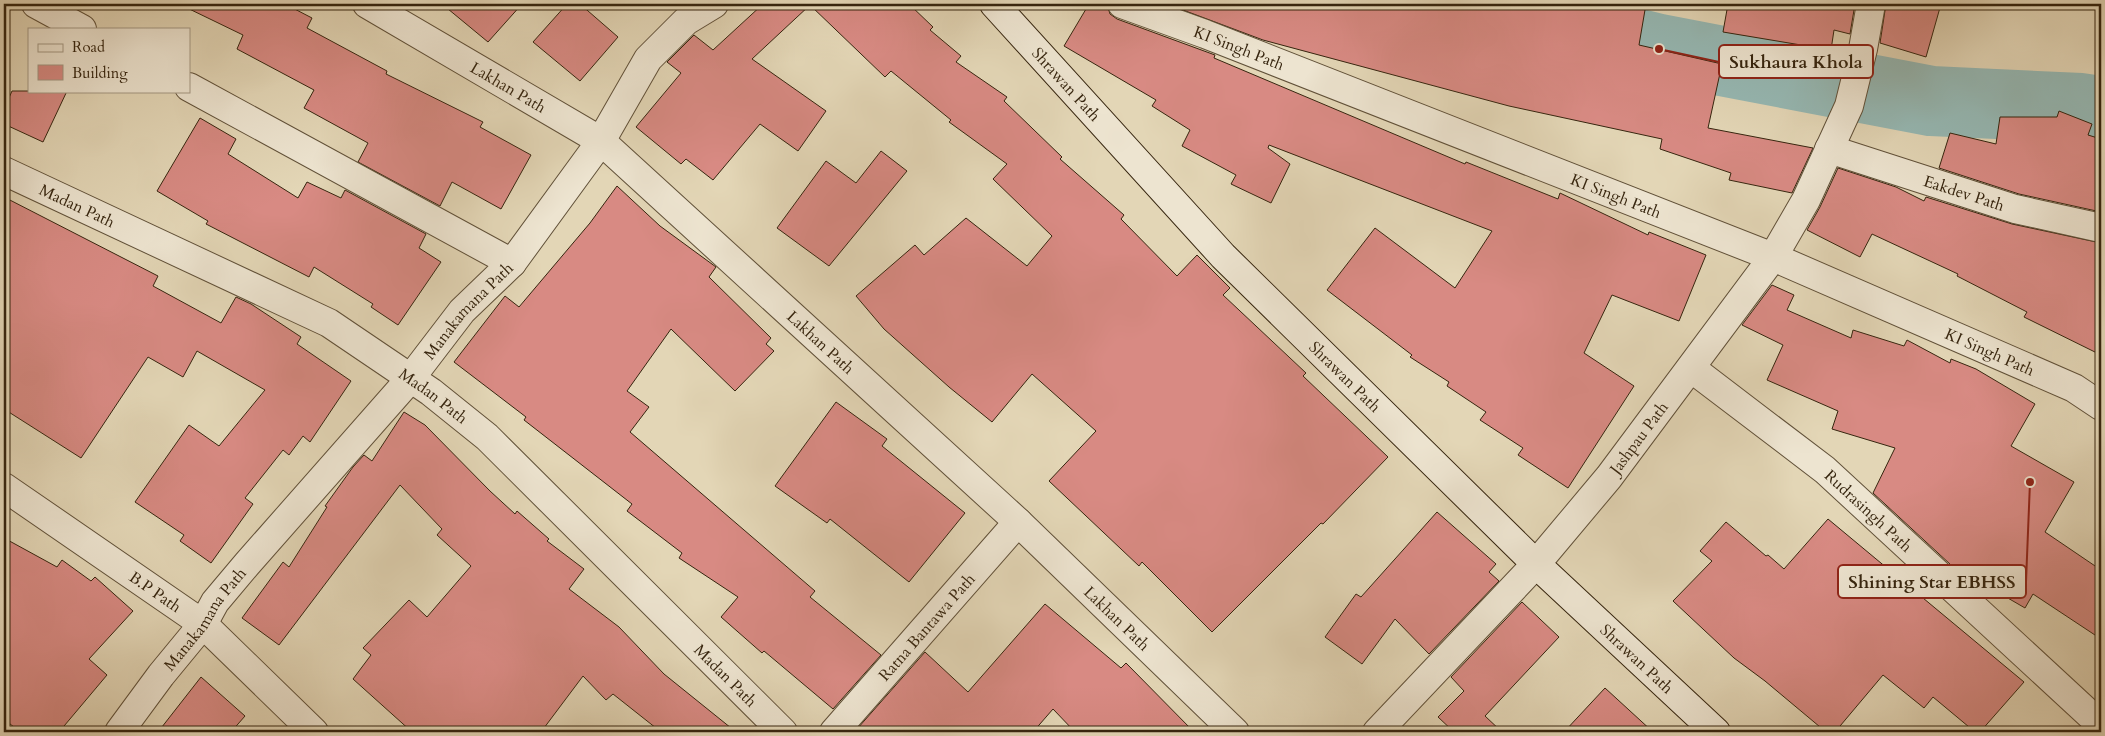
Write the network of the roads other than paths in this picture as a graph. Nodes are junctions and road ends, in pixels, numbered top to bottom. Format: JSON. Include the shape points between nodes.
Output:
{"nodes":[{"id":1,"x":36,"y":4,"type":"edge"},
{"id":2,"x":367,"y":4,"type":"edge"},
{"id":3,"x":994,"y":4,"type":"edge"},
{"id":4,"x":1122,"y":4,"type":"edge"},
{"id":5,"x":1871,"y":4,"type":"edge"},
{"id":6,"x":711,"y":5,"type":"edge"},
{"id":7,"x":80,"y":28,"type":"edge"},
{"id":8,"x":190,"y":88,"type":"edge"},
{"id":9,"x":601,"y":141,"type":"junction"},
{"id":10,"x":1829,"y":149,"type":"junction"},
{"id":11,"x":4,"y":171,"type":"edge"},
{"id":12,"x":2101,"y":228,"type":"edge"},
{"id":13,"x":1773,"y":257,"type":"junction"},
{"id":14,"x":512,"y":263,"type":"junction"},
{"id":15,"x":1691,"y":368,"type":"junction"},
{"id":16,"x":410,"y":378,"type":"junction"},
{"id":17,"x":2101,"y":406,"type":"edge"},
{"id":18,"x":4,"y":487,"type":"edge"},
{"id":19,"x":1018,"y":522,"type":"junction"},
{"id":20,"x":1536,"y":564,"type":"junction"},
{"id":21,"x":203,"y":624,"type":"junction"},
{"id":22,"x":2095,"y":721,"type":"edge"},
{"id":23,"x":119,"y":732,"type":"edge"},
{"id":24,"x":314,"y":732,"type":"edge"},
{"id":25,"x":783,"y":732,"type":"edge"},
{"id":26,"x":834,"y":732,"type":"edge"},
{"id":27,"x":1235,"y":732,"type":"edge"},
{"id":28,"x":1376,"y":732,"type":"edge"},
{"id":29,"x":1716,"y":732,"type":"edge"}],
"edges":[{"from":1,"to":7,"type":"street"},
{"from":2,"to":9,"type":"street","name":"Lakhan Path"},
{"from":3,"to":20,"type":"street","name":"Shrawan Path","via":[[1223,256]]},
{"from":4,"to":13,"type":"street","name":"KI Singh Path"},
{"from":5,"to":10,"type":"street","name":"Jashpau Path","via":[[1849,106]]},
{"from":6,"to":9,"type":"street","name":"Manakamana Path","via":[[686,21],[648,59]]},
{"from":8,"to":14,"type":"street"},
{"from":9,"to":14,"type":"street","name":"Manakamana Path"},
{"from":9,"to":19,"type":"street","name":"Lakhan Path"},
{"from":10,"to":12,"type":"street","name":"Eakdev Path","via":[[2015,210]]},
{"from":10,"to":13,"type":"street","name":"Jashpau Path","via":[[1806,200]]},
{"from":11,"to":16,"type":"street","name":"Madan Path","via":[[329,323]]},
{"from":13,"to":15,"type":"street","name":"Jashpau Path"},
{"from":13,"to":17,"type":"street","name":"KI Singh Path","via":[[2074,388]]},
{"from":14,"to":16,"type":"street","name":"Manakamana Path","via":[[462,311]]},
{"from":15,"to":20,"type":"street","name":"Jashpau Path","via":[[1609,477]]},
{"from":15,"to":22,"type":"street","name":"Rudrasingh Path","via":[[1825,470]]},
{"from":16,"to":21,"type":"street","name":"Manakamana Path","via":[[215,602]]},
{"from":16,"to":25,"type":"street","name":"Madan Path","via":[[487,437]]},
{"from":18,"to":21,"type":"street","name":"B.P Path"},
{"from":19,"to":26,"type":"street","name":"Ratna Bantawa Path"},
{"from":19,"to":27,"type":"street","name":"Lakhan Path"},
{"from":20,"to":28,"type":"street","name":"Jashpau Path"},
{"from":20,"to":29,"type":"street","name":"Shrawan Path"},
{"from":21,"to":23,"type":"street","name":"Manakamana Path"},
{"from":21,"to":24,"type":"street","name":"B.P Path"}]}
